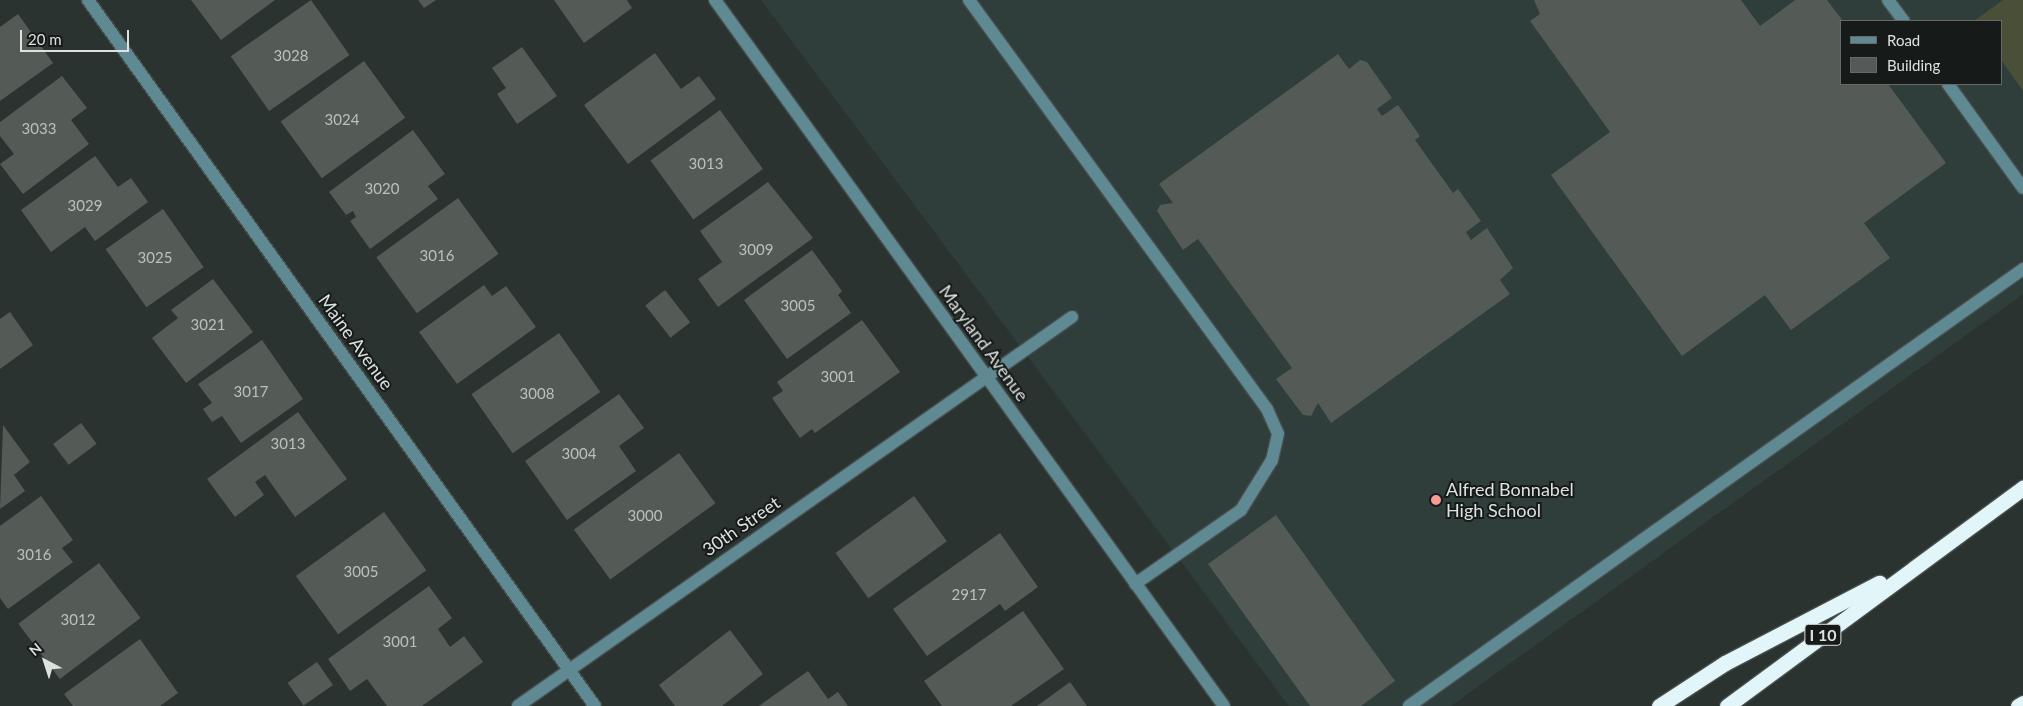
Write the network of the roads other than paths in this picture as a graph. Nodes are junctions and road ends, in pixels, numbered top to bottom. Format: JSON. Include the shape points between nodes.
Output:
{"nodes":[{"id":1,"x":88,"y":0,"type":"edge"},
{"id":2,"x":715,"y":0,"type":"edge"},
{"id":3,"x":969,"y":0,"type":"edge"},
{"id":4,"x":1888,"y":0,"type":"edge"},
{"id":5,"x":1903,"y":20,"type":"edge"},
{"id":6,"x":1949,"y":85,"type":"edge"},
{"id":7,"x":2023,"y":188,"type":"edge"},
{"id":8,"x":2023,"y":269,"type":"edge"},
{"id":9,"x":1072,"y":317,"type":"dead end"},
{"id":10,"x":986,"y":375,"type":"junction"},
{"id":11,"x":2023,"y":488,"type":"edge"},
{"id":12,"x":1918,"y":563,"type":"junction"},
{"id":13,"x":1135,"y":584,"type":"junction"},
{"id":14,"x":569,"y":669,"type":"junction"},
{"id":15,"x":2023,"y":703,"type":"edge"},
{"id":16,"x":518,"y":706,"type":"edge"},
{"id":17,"x":595,"y":706,"type":"edge"},
{"id":18,"x":1224,"y":706,"type":"edge"},
{"id":19,"x":1409,"y":706,"type":"edge"},
{"id":20,"x":1659,"y":706,"type":"edge"},
{"id":21,"x":1727,"y":706,"type":"edge"},
{"id":22,"x":2018,"y":706,"type":"edge"}],
"edges":[{"from":1,"to":14,"type":"street","name":"Maine Avenue"},
{"from":2,"to":10,"type":"street","name":"Maryland Avenue"},
{"from":3,"to":13,"type":"street","via":[[1267,409],[1278,434],[1272,460],[1241,510]]},
{"from":4,"to":5,"type":"street"},
{"from":6,"to":7,"type":"street"},
{"from":8,"to":19,"type":"street"},
{"from":9,"to":10,"type":"street","name":"30th Street"},
{"from":10,"to":13,"type":"street","name":"Maryland Avenue"},
{"from":10,"to":14,"type":"street","name":"30th Street"},
{"from":11,"to":12,"type":"highway","number":"I 10"},
{"from":12,"to":20,"type":"highway","via":[[1725,663]]},
{"from":12,"to":21,"type":"highway","number":"I 10"},
{"from":13,"to":18,"type":"street","name":"Maryland Avenue"},
{"from":14,"to":16,"type":"street","name":"30th Street"},
{"from":14,"to":17,"type":"street","name":"Maine Avenue"},
{"from":15,"to":22,"type":"highway"}]}
